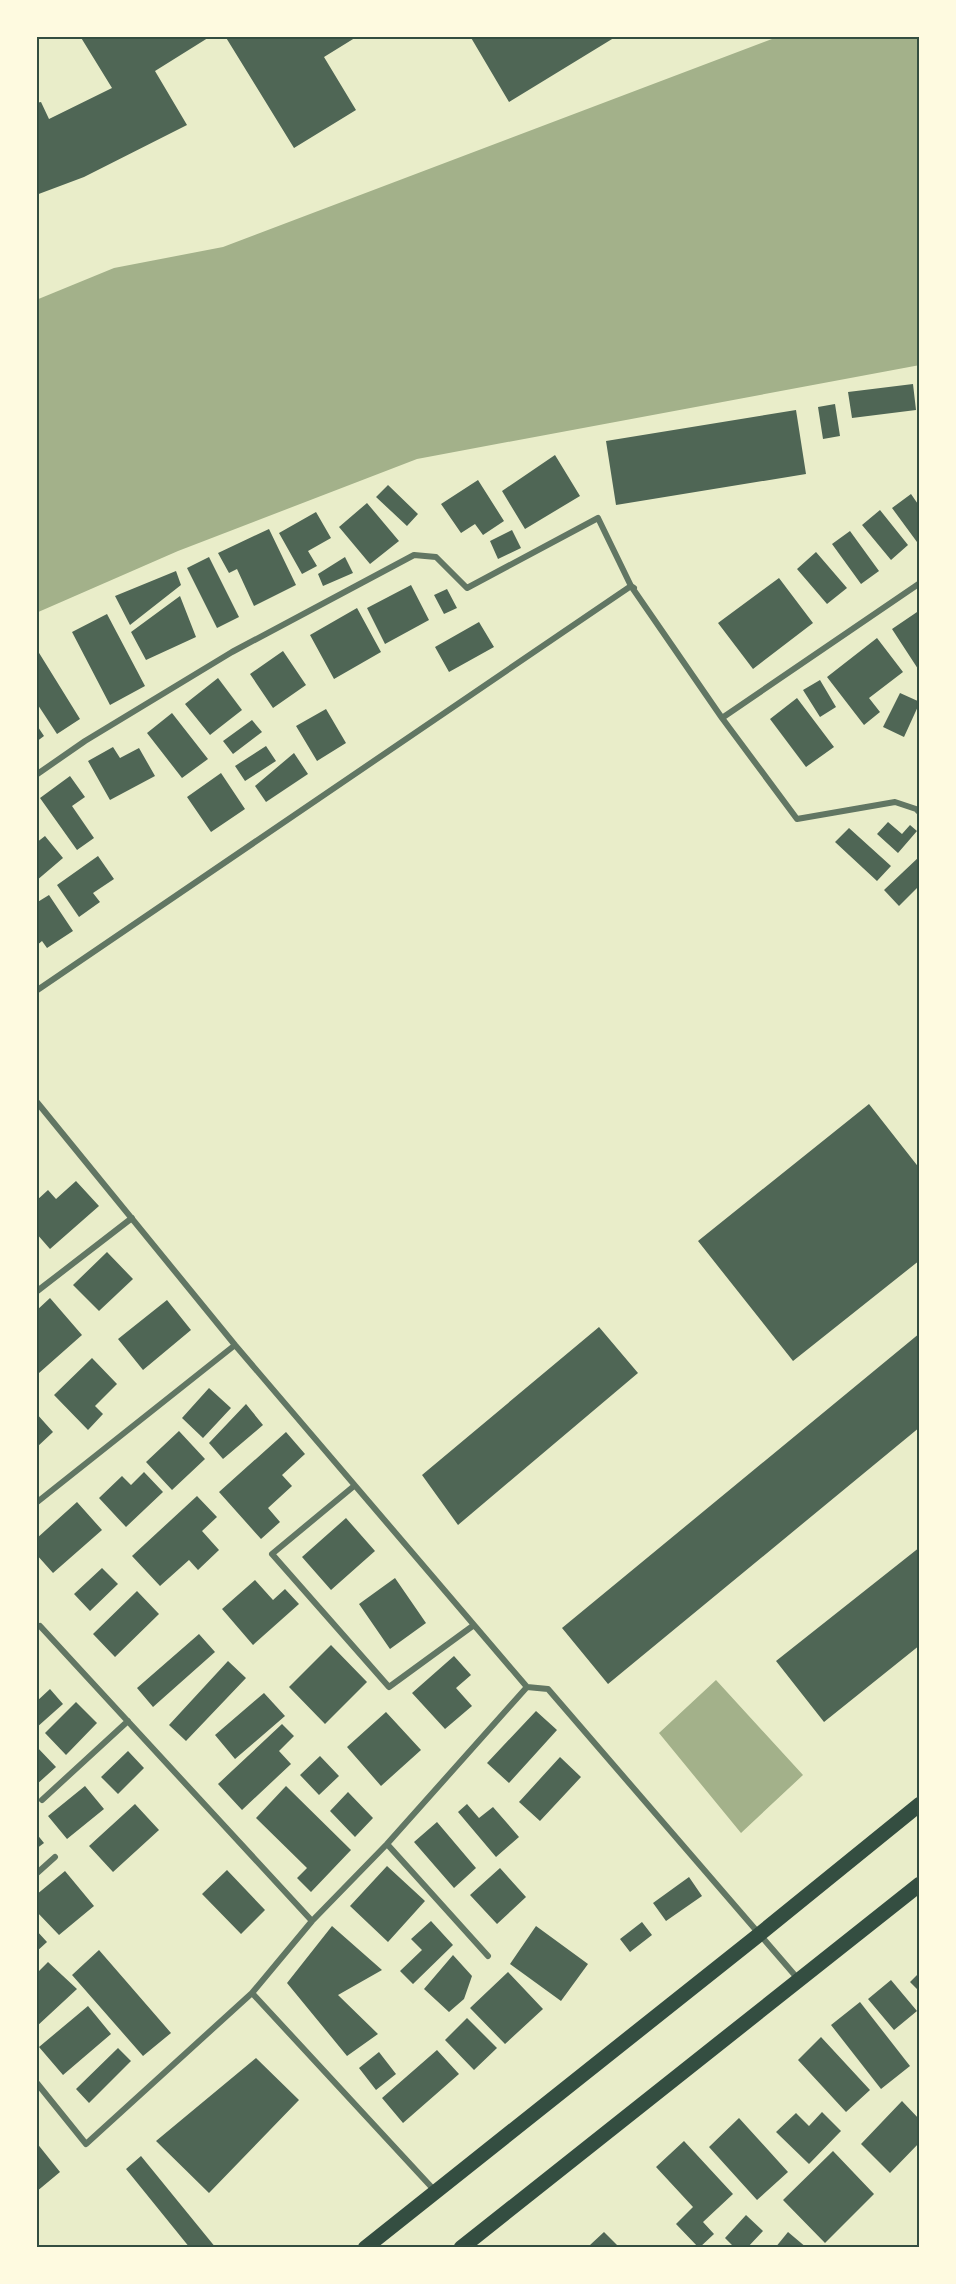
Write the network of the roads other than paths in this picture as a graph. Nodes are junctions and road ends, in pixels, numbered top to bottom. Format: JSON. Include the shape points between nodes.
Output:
{"nodes":[{"id":1,"x":920,"y":583,"type":"edge"},
{"id":2,"x":632,"y":587,"type":"junction"},
{"id":3,"x":722,"y":718,"type":"junction"},
{"id":4,"x":36,"y":775,"type":"edge"},
{"id":5,"x":919,"y":809,"type":"edge"},
{"id":6,"x":36,"y":991,"type":"edge"},
{"id":7,"x":36,"y":1101,"type":"edge"},
{"id":8,"x":132,"y":1218,"type":"junction"},
{"id":9,"x":36,"y":1292,"type":"edge"},
{"id":10,"x":235,"y":1345,"type":"junction"},
{"id":11,"x":354,"y":1486,"type":"junction"},
{"id":12,"x":36,"y":1503,"type":"edge"},
{"id":13,"x":40,"y":1626,"type":"dead end"},
{"id":14,"x":474,"y":1626,"type":"junction"},
{"id":15,"x":527,"y":1687,"type":"junction"},
{"id":16,"x":128,"y":1721,"type":"junction"},
{"id":17,"x":42,"y":1800,"type":"dead end"},
{"id":18,"x":920,"y":1804,"type":"edge"},
{"id":19,"x":387,"y":1844,"type":"junction"},
{"id":20,"x":55,"y":1857,"type":"dead end"},
{"id":21,"x":36,"y":1874,"type":"edge"},
{"id":22,"x":920,"y":1884,"type":"edge"},
{"id":23,"x":312,"y":1921,"type":"junction"},
{"id":24,"x":761,"y":1933,"type":"junction"},
{"id":25,"x":488,"y":1956,"type":"dead end"},
{"id":26,"x":800,"y":1980,"type":"junction"},
{"id":27,"x":252,"y":1993,"type":"junction"},
{"id":28,"x":36,"y":2082,"type":"edge"},
{"id":29,"x":436,"y":2192,"type":"junction"},
{"id":30,"x":365,"y":2248,"type":"edge"},
{"id":31,"x":461,"y":2248,"type":"edge"}],
"edges":[{"from":1,"to":3,"type":"street"},
{"from":2,"to":3,"type":"street"},
{"from":2,"to":4,"type":"street","via":[[598,518],[467,588],[436,557],[414,555],[232,652]]},
{"from":2,"to":6,"type":"street"},
{"from":3,"to":5,"type":"street","via":[[797,819],[895,802]]},
{"from":7,"to":8,"type":"street"},
{"from":8,"to":9,"type":"street"},
{"from":8,"to":10,"type":"street"},
{"from":10,"to":11,"type":"street"},
{"from":10,"to":12,"type":"street"},
{"from":11,"to":14,"type":"street"},
{"from":11,"to":14,"type":"street","via":[[272,1554],[389,1687]]},
{"from":13,"to":16,"type":"street"},
{"from":14,"to":15,"type":"street"},
{"from":15,"to":19,"type":"street"},
{"from":15,"to":24,"type":"street","via":[[548,1689]]},
{"from":16,"to":17,"type":"street"},
{"from":16,"to":23,"type":"street"},
{"from":18,"to":24,"type":"main road"},
{"from":19,"to":23,"type":"street"},
{"from":19,"to":25,"type":"street"},
{"from":20,"to":21,"type":"street"},
{"from":22,"to":26,"type":"main road"},
{"from":23,"to":27,"type":"street"},
{"from":24,"to":26,"type":"street"},
{"from":24,"to":29,"type":"main road"},
{"from":26,"to":31,"type":"main road"},
{"from":27,"to":28,"type":"street","via":[[86,2144]]},
{"from":27,"to":29,"type":"street"},
{"from":29,"to":30,"type":"main road"}]}
